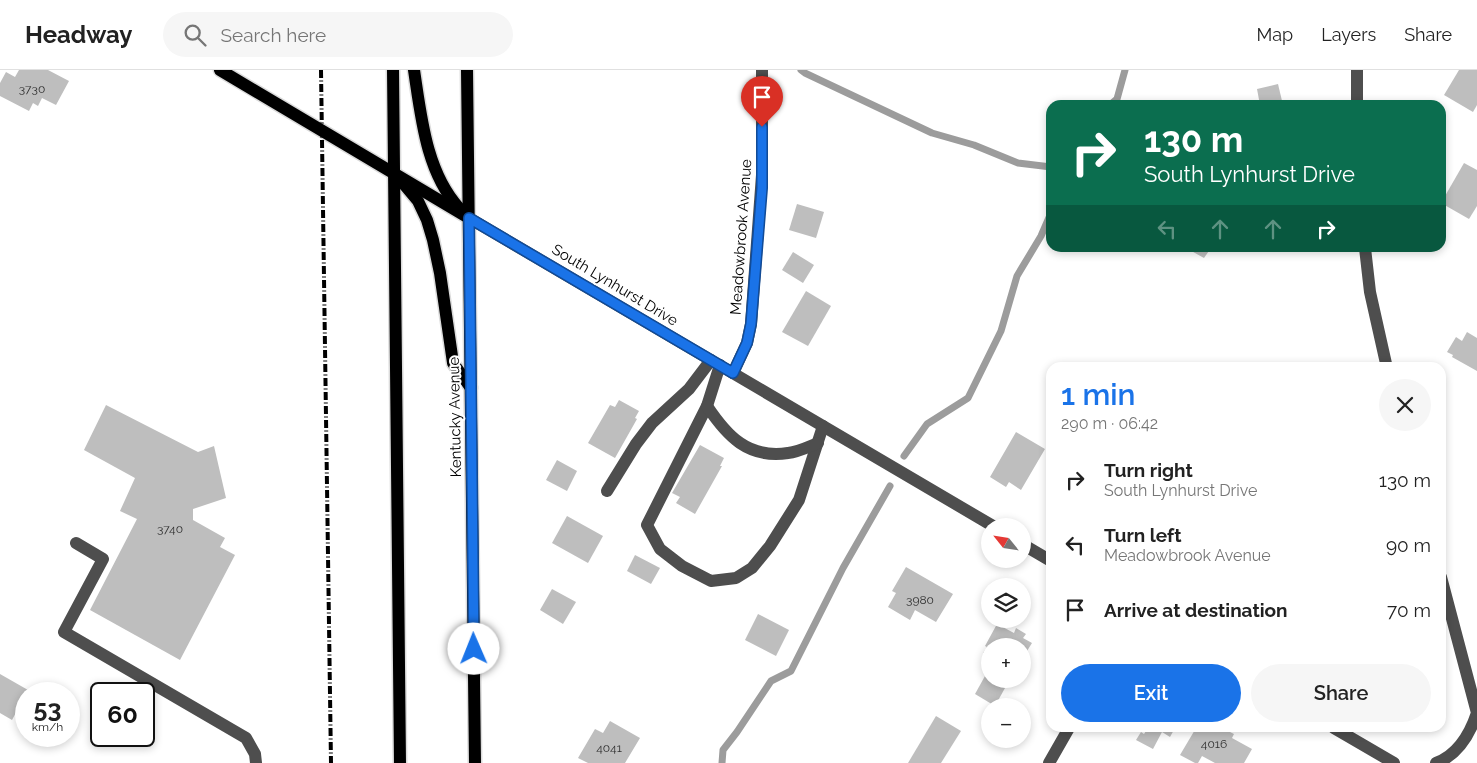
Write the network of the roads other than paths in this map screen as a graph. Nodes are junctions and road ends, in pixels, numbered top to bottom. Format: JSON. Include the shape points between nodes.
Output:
{"nodes":[{"id":1,"x":220,"y":70,"type":"edge"},
{"id":2,"x":393,"y":70,"type":"edge"},
{"id":3,"x":414,"y":70,"type":"edge"},
{"id":4,"x":467,"y":70,"type":"edge"},
{"id":5,"x":762,"y":70,"type":"edge"},
{"id":6,"x":1357,"y":70,"type":"edge"},
{"id":7,"x":1357,"y":100,"type":"edge"},
{"id":8,"x":394,"y":172,"type":"junction"},
{"id":9,"x":469,"y":218,"type":"junction"},
{"id":10,"x":1365,"y":252,"type":"edge"},
{"id":11,"x":1385,"y":362,"type":"edge"},
{"id":12,"x":715,"y":363,"type":"junction"},
{"id":13,"x":733,"y":373,"type":"junction"},
{"id":14,"x":471,"y":389,"type":"junction"},
{"id":15,"x":707,"y":406,"type":"junction"},
{"id":16,"x":823,"y":426,"type":"junction"},
{"id":17,"x":818,"y":443,"type":"junction"},
{"id":18,"x":607,"y":491,"type":"dead end"},
{"id":19,"x":981,"y":519,"type":"edge"},
{"id":20,"x":76,"y":544,"type":"dead end"},
{"id":21,"x":1031,"y":549,"type":"edge"},
{"id":22,"x":1046,"y":558,"type":"edge"},
{"id":23,"x":1446,"y":595,"type":"edge"},
{"id":24,"x":1477,"y":713,"type":"edge"},
{"id":25,"x":1067,"y":732,"type":"edge"},
{"id":26,"x":1341,"y":732,"type":"edge"},
{"id":27,"x":256,"y":763,"type":"edge"},
{"id":28,"x":400,"y":763,"type":"edge"},
{"id":29,"x":475,"y":763,"type":"edge"},
{"id":30,"x":1049,"y":763,"type":"edge"},
{"id":31,"x":1394,"y":763,"type":"edge"},
{"id":32,"x":1436,"y":763,"type":"edge"}],
"edges":[{"from":1,"to":8,"type":"main road","name":"South Lynhurst Drive"},
{"from":2,"to":8,"type":"main road"},
{"from":3,"to":9,"type":"main road","via":[[433,161],[450,196]]},
{"from":4,"to":9,"type":"main road","name":"Kentucky Avenue"},
{"from":5,"to":13,"type":"street","name":"Meadowbrook Avenue","via":[[762,175],[751,324],[747,343]]},
{"from":6,"to":7,"type":"street"},
{"from":8,"to":9,"type":"main road","name":"South Lynhurst Drive"},
{"from":8,"to":14,"type":"main road","via":[[418,201],[427,220],[441,280],[453,363]]},
{"from":8,"to":28,"type":"main road"},
{"from":9,"to":12,"type":"street","name":"South Lynhurst Drive"},
{"from":9,"to":14,"type":"main road","name":"Kentucky Avenue"},
{"from":10,"to":11,"type":"street"},
{"from":12,"to":13,"type":"street","name":"South Lynhurst Drive"},
{"from":12,"to":15,"type":"street"},
{"from":12,"to":18,"type":"street","via":[[652,423]]},
{"from":13,"to":16,"type":"street","name":"South Lynhurst Drive"},
{"from":14,"to":29,"type":"main road","name":"Kentucky Avenue"},
{"from":15,"to":17,"type":"street","via":[[721,427],[737,442],[756,451],[774,455],[790,453]]},
{"from":15,"to":17,"type":"street","via":[[647,525],[660,549],[682,566],[711,581],[736,578],[752,568],[770,546],[799,500]]},
{"from":16,"to":17,"type":"street"},
{"from":16,"to":19,"type":"street","name":"South Lynhurst Drive"},
{"from":20,"to":27,"type":"street","via":[[103,559],[64,632],[246,738]]},
{"from":21,"to":22,"type":"street"},
{"from":23,"to":24,"type":"street"},
{"from":24,"to":32,"type":"street","via":[[1466,738],[1453,753]]},
{"from":25,"to":30,"type":"street"},
{"from":26,"to":31,"type":"street"}]}
